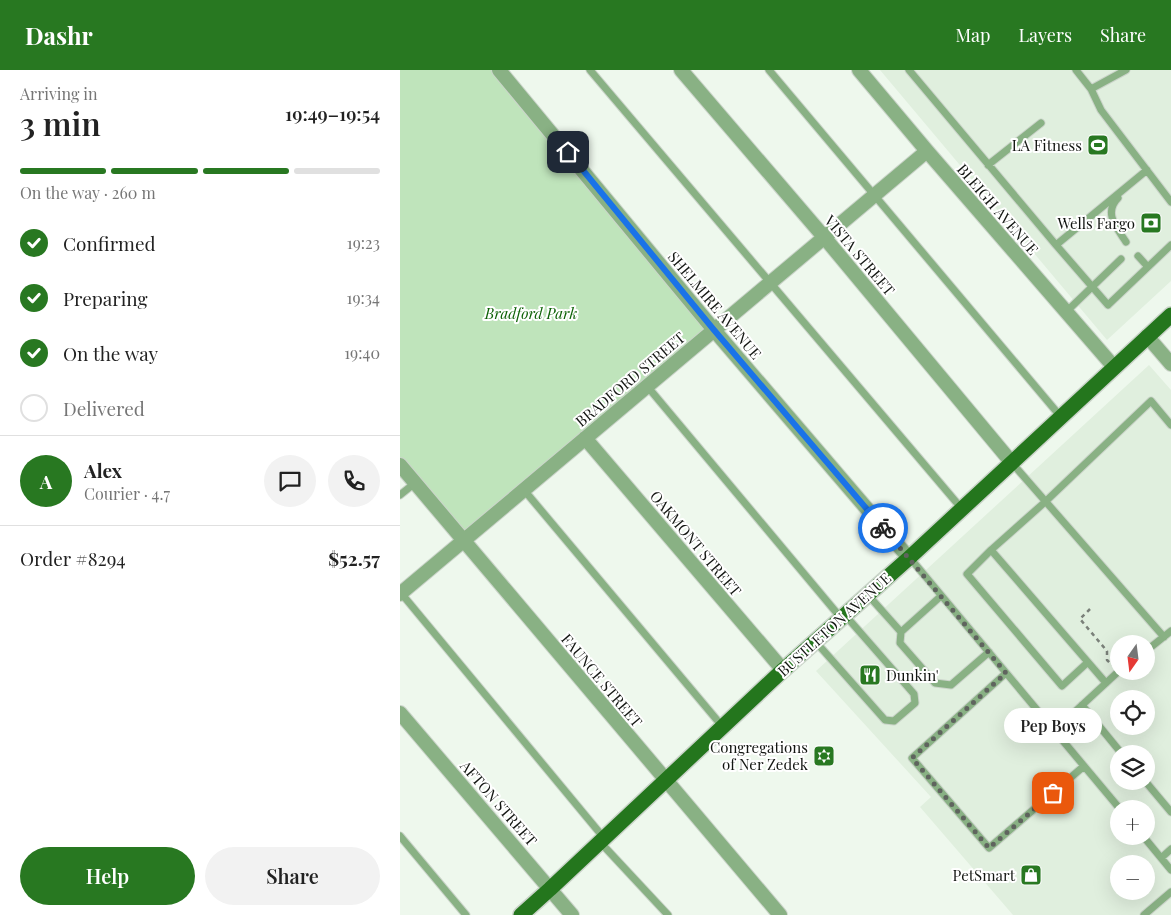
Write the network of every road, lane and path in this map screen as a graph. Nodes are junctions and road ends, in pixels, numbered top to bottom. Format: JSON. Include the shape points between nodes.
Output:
{"nodes":[{"id":1,"x":590,"y":70,"type":"edge"},
{"id":2,"x":681,"y":70,"type":"edge"},
{"id":3,"x":769,"y":70,"type":"edge"},
{"id":4,"x":859,"y":70,"type":"edge"},
{"id":5,"x":909,"y":70,"type":"edge"},
{"id":6,"x":1076,"y":70,"type":"edge"},
{"id":7,"x":1126,"y":70,"type":"edge"},
{"id":8,"x":508,"y":73,"type":"edge"},
{"id":9,"x":1091,"y":89,"type":"junction"},
{"id":10,"x":1041,"y":122,"type":"dead end"},
{"id":11,"x":927,"y":151,"type":"junction"},
{"id":12,"x":988,"y":165,"type":"junction"},
{"id":13,"x":1148,"y":171,"type":"junction"},
{"id":14,"x":874,"y":195,"type":"junction"},
{"id":15,"x":1171,"y":202,"type":"edge"},
{"id":16,"x":824,"y":237,"type":"junction"},
{"id":17,"x":1126,"y":242,"type":"dead end"},
{"id":18,"x":1056,"y":245,"type":"junction"},
{"id":19,"x":1171,"y":245,"type":"edge"},
{"id":20,"x":1138,"y":256,"type":"dead end"},
{"id":21,"x":1121,"y":259,"type":"dead end"},
{"id":22,"x":1148,"y":267,"type":"junction"},
{"id":23,"x":770,"y":282,"type":"junction"},
{"id":24,"x":1092,"y":287,"type":"junction"},
{"id":25,"x":1066,"y":312,"type":"junction"},
{"id":26,"x":1171,"y":315,"type":"edge"},
{"id":27,"x":714,"y":330,"type":"junction"},
{"id":28,"x":1148,"y":336,"type":"junction"},
{"id":29,"x":1171,"y":364,"type":"edge"},
{"id":30,"x":1114,"y":367,"type":"junction"},
{"id":31,"x":647,"y":386,"type":"junction"},
{"id":32,"x":1061,"y":417,"type":"junction"},
{"id":33,"x":1171,"y":425,"type":"edge"},
{"id":34,"x":585,"y":438,"type":"junction"},
{"id":35,"x":1012,"y":464,"type":"junction"},
{"id":36,"x":400,"y":465,"type":"edge"},
{"id":37,"x":415,"y":483,"type":"junction"},
{"id":38,"x":524,"y":490,"type":"junction"},
{"id":39,"x":400,"y":495,"type":"edge"},
{"id":40,"x":1045,"y":502,"type":"junction"},
{"id":41,"x":962,"y":509,"type":"junction"},
{"id":42,"x":464,"y":540,"type":"junction"},
{"id":43,"x":991,"y":550,"type":"junction"},
{"id":44,"x":909,"y":558,"type":"junction"},
{"id":45,"x":400,"y":593,"type":"edge"},
{"id":46,"x":868,"y":595,"type":"junction"},
{"id":47,"x":941,"y":596,"type":"junction"},
{"id":48,"x":1090,"y":609,"type":"dead end"},
{"id":49,"x":843,"y":616,"type":"junction"},
{"id":50,"x":1171,"y":631,"type":"edge"},
{"id":51,"x":901,"y":632,"type":"junction"},
{"id":52,"x":1164,"y":637,"type":"junction"},
{"id":53,"x":815,"y":641,"type":"junction"},
{"id":54,"x":1155,"y":644,"type":"edge"},
{"id":55,"x":989,"y":652,"type":"junction"},
{"id":56,"x":1088,"y":662,"type":"junction"},
{"id":57,"x":1110,"y":663,"type":"edge"},
{"id":58,"x":783,"y":670,"type":"junction"},
{"id":59,"x":1006,"y":673,"type":"junction"},
{"id":60,"x":1110,"y":679,"type":"edge"},
{"id":61,"x":1106,"y":683,"type":"junction"},
{"id":62,"x":1082,"y":706,"type":"junction"},
{"id":63,"x":400,"y":713,"type":"edge"},
{"id":64,"x":722,"y":726,"type":"junction"},
{"id":65,"x":1054,"y":731,"type":"junction"},
{"id":66,"x":1114,"y":745,"type":"edge"},
{"id":67,"x":1084,"y":766,"type":"junction"},
{"id":68,"x":665,"y":780,"type":"junction"},
{"id":69,"x":1153,"y":790,"type":"edge"},
{"id":70,"x":1112,"y":800,"type":"edge"},
{"id":71,"x":1171,"y":812,"type":"edge"},
{"id":72,"x":400,"y":836,"type":"edge"},
{"id":73,"x":601,"y":840,"type":"junction"},
{"id":74,"x":1150,"y":845,"type":"edge"},
{"id":75,"x":1171,"y":849,"type":"edge"},
{"id":76,"x":1161,"y":858,"type":"junction"},
{"id":77,"x":1171,"y":870,"type":"edge"},
{"id":78,"x":550,"y":889,"type":"junction"},
{"id":79,"x":1171,"y":892,"type":"edge"},
{"id":80,"x":466,"y":915,"type":"edge"},
{"id":81,"x":521,"y":915,"type":"edge"},
{"id":82,"x":572,"y":915,"type":"edge"},
{"id":83,"x":668,"y":915,"type":"edge"},
{"id":84,"x":780,"y":915,"type":"edge"},
{"id":85,"x":1144,"y":915,"type":"edge"}],
"edges":[{"from":1,"to":23,"type":"lane"},
{"from":2,"to":16,"type":"street","name":"VISTA STREET"},
{"from":3,"to":14,"type":"lane"},
{"from":4,"to":11,"type":"street","name":"BLEIGH AVENUE"},
{"from":5,"to":12,"type":"lane"},
{"from":6,"to":9,"type":"lane"},
{"from":7,"to":9,"type":"lane"},
{"from":8,"to":27,"type":"street","name":"SHELMIRE AVENUE"},
{"from":9,"to":13,"type":"lane","via":[[1101,110]]},
{"from":10,"to":12,"type":"lane"},
{"from":11,"to":14,"type":"street","name":"BRADFORD STREET"},
{"from":11,"to":25,"type":"street","name":"BLEIGH AVENUE"},
{"from":12,"to":18,"type":"lane"},
{"from":13,"to":15,"type":"lane"},
{"from":13,"to":17,"type":"lane","via":[[1116,200],[1111,210],[1112,219]]},
{"from":13,"to":18,"type":"lane"},
{"from":14,"to":16,"type":"street","name":"BRADFORD STREET"},
{"from":14,"to":32,"type":"lane"},
{"from":16,"to":23,"type":"street","name":"BRADFORD STREET"},
{"from":16,"to":35,"type":"street","name":"VISTA STREET"},
{"from":18,"to":24,"type":"lane"},
{"from":19,"to":22,"type":"lane"},
{"from":20,"to":22,"type":"lane"},
{"from":21,"to":24,"type":"lane"},
{"from":22,"to":24,"type":"lane","via":[[1108,305]]},
{"from":23,"to":27,"type":"street","name":"BRADFORD STREET"},
{"from":23,"to":41,"type":"lane"},
{"from":24,"to":25,"type":"lane"},
{"from":25,"to":30,"type":"street","name":"BLEIGH AVENUE"},
{"from":26,"to":28,"type":"main road","name":"BUSTLETON AVENUE"},
{"from":27,"to":31,"type":"street","name":"BRADFORD STREET"},
{"from":27,"to":44,"type":"street","name":"SHELMIRE AVENUE"},
{"from":28,"to":29,"type":"street"},
{"from":28,"to":30,"type":"main road","name":"BUSTLETON AVENUE"},
{"from":30,"to":32,"type":"main road","name":"BUSTLETON AVENUE"},
{"from":31,"to":34,"type":"street","name":"BRADFORD STREET"},
{"from":31,"to":49,"type":"lane"},
{"from":32,"to":35,"type":"main road","name":"BUSTLETON AVENUE"},
{"from":33,"to":40,"type":"lane","via":[[1151,401]]},
{"from":34,"to":38,"type":"street","name":"BRADFORD STREET"},
{"from":34,"to":58,"type":"street","name":"OAKMONT STREET"},
{"from":35,"to":40,"type":"lane"},
{"from":35,"to":41,"type":"main road","name":"BUSTLETON AVENUE"},
{"from":36,"to":37,"type":"street","name":"FAUNCE STREET"},
{"from":37,"to":39,"type":"lane"},
{"from":37,"to":42,"type":"street","name":"FAUNCE STREET"},
{"from":38,"to":42,"type":"street","name":"BRADFORD STREET"},
{"from":38,"to":64,"type":"lane"},
{"from":40,"to":43,"type":"lane"},
{"from":40,"to":52,"type":"lane"},
{"from":41,"to":44,"type":"main road","name":"BUSTLETON AVENUE"},
{"from":42,"to":45,"type":"street","name":"BRADFORD STREET"},
{"from":42,"to":68,"type":"street","name":"FAUNCE STREET"},
{"from":43,"to":56,"type":"lane"},
{"from":43,"to":56,"type":"lane","via":[[967,574],[1062,686]]},
{"from":44,"to":46,"type":"main road","name":"BUSTLETON AVENUE"},
{"from":44,"to":47,"type":"lane"},
{"from":45,"to":73,"type":"lane"},
{"from":46,"to":49,"type":"main road","name":"BUSTLETON AVENUE"},
{"from":46,"to":51,"type":"lane"},
{"from":47,"to":51,"type":"lane"},
{"from":47,"to":55,"type":"lane"},
{"from":48,"to":57,"type":"path","via":[[1080,619],[1107,651]]},
{"from":49,"to":53,"type":"main road","name":"BUSTLETON AVENUE"},
{"from":49,"to":53,"type":"lane","via":[[914,694],[915,703],[894,721],[885,720]]},
{"from":50,"to":52,"type":"lane"},
{"from":51,"to":55,"type":"lane","via":[[900,642],[935,683],[951,685]]},
{"from":52,"to":54,"type":"lane"},
{"from":53,"to":58,"type":"main road","name":"BUSTLETON AVENUE"},
{"from":55,"to":59,"type":"lane"},
{"from":56,"to":61,"type":"lane"},
{"from":58,"to":64,"type":"main road","name":"BUSTLETON AVENUE"},
{"from":59,"to":65,"type":"lane"},
{"from":59,"to":67,"type":"lane","via":[[912,758],[989,848]]},
{"from":60,"to":61,"type":"lane"},
{"from":61,"to":62,"type":"lane"},
{"from":62,"to":65,"type":"lane"},
{"from":62,"to":66,"type":"lane"},
{"from":63,"to":78,"type":"street","name":"AFTON STREET"},
{"from":64,"to":68,"type":"main road","name":"BUSTLETON AVENUE"},
{"from":65,"to":67,"type":"lane"},
{"from":67,"to":70,"type":"lane"},
{"from":68,"to":73,"type":"main road","name":"BUSTLETON AVENUE"},
{"from":68,"to":84,"type":"street","name":"FAUNCE STREET"},
{"from":69,"to":71,"type":"lane"},
{"from":72,"to":80,"type":"lane"},
{"from":73,"to":78,"type":"main road","name":"BUSTLETON AVENUE"},
{"from":73,"to":83,"type":"lane"},
{"from":74,"to":76,"type":"lane"},
{"from":75,"to":76,"type":"lane"},
{"from":76,"to":77,"type":"lane"},
{"from":78,"to":81,"type":"main road","name":"BUSTLETON AVENUE"},
{"from":78,"to":82,"type":"street","name":"AFTON STREET"},
{"from":79,"to":85,"type":"lane"}]}
